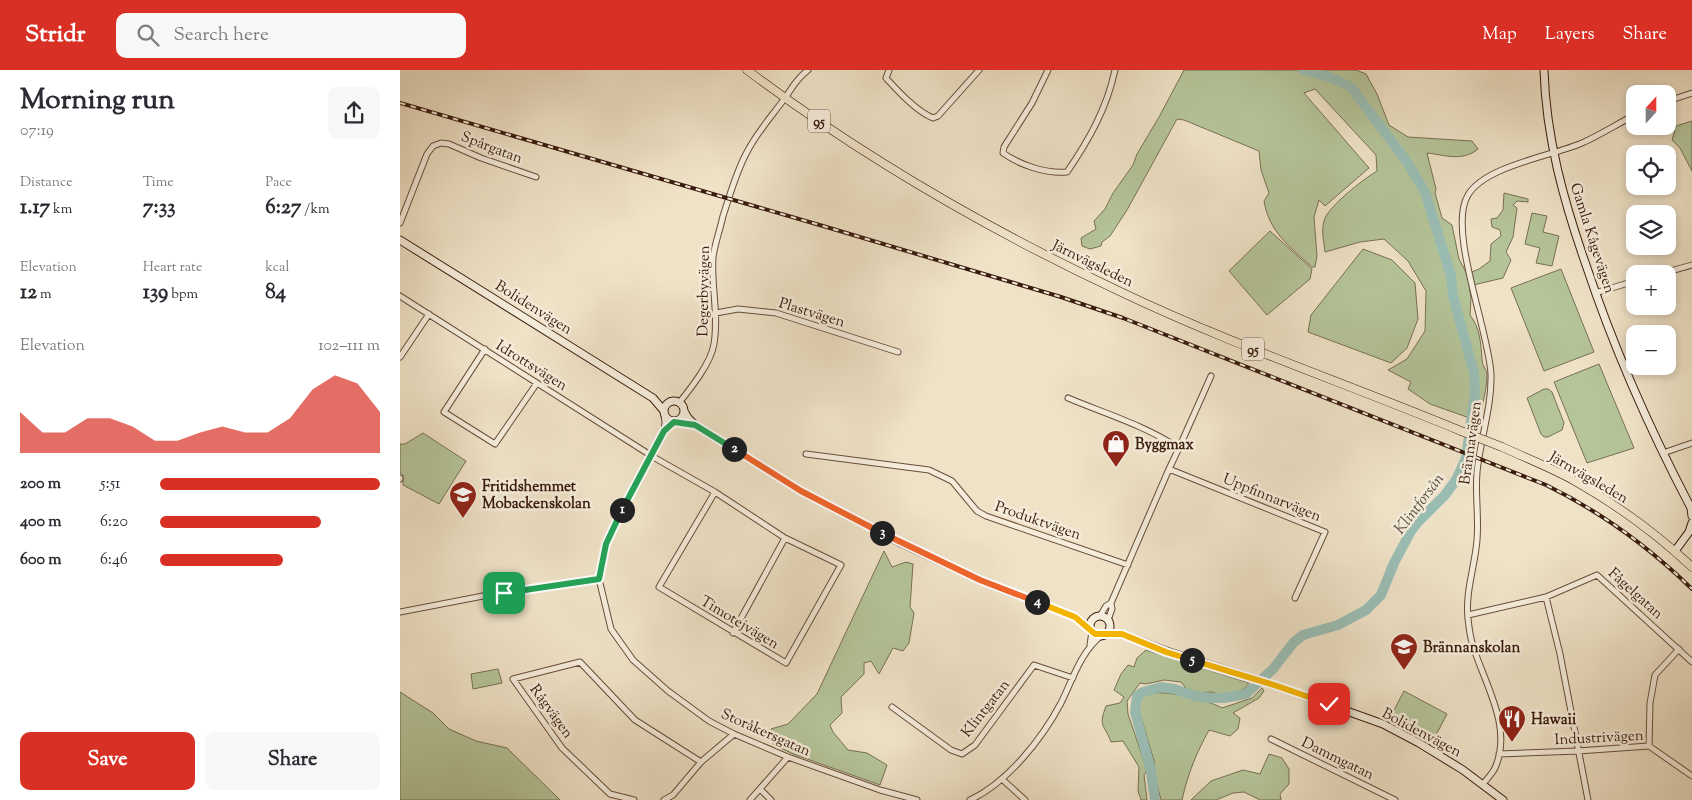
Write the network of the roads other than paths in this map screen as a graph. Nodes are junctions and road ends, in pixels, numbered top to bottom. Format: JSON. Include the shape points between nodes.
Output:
{"nodes":[{"id":1,"x":747,"y":70,"type":"edge"},
{"id":2,"x":808,"y":70,"type":"edge"},
{"id":3,"x":889,"y":70,"type":"edge"},
{"id":4,"x":979,"y":70,"type":"edge"},
{"id":5,"x":1048,"y":70,"type":"edge"},
{"id":6,"x":1115,"y":70,"type":"edge"},
{"id":7,"x":1544,"y":70,"type":"edge"},
{"id":8,"x":1692,"y":93,"type":"edge"},
{"id":9,"x":785,"y":98,"type":"junction"},
{"id":10,"x":1676,"y":98,"type":"edge"},
{"id":11,"x":1626,"y":120,"type":"edge"},
{"id":12,"x":1553,"y":153,"type":"junction"},
{"id":13,"x":536,"y":177,"type":"dead end"},
{"id":14,"x":400,"y":223,"type":"edge"},
{"id":15,"x":400,"y":240,"type":"edge"},
{"id":16,"x":1692,"y":264,"type":"edge"},
{"id":17,"x":1676,"y":269,"type":"edge"},
{"id":18,"x":1626,"y":284,"type":"edge"},
{"id":19,"x":1595,"y":294,"type":"junction"},
{"id":20,"x":400,"y":296,"type":"edge"},
{"id":21,"x":716,"y":313,"type":"junction"},
{"id":22,"x":429,"y":314,"type":"junction"},
{"id":23,"x":485,"y":350,"type":"junction"},
{"id":24,"x":898,"y":352,"type":"dead end"},
{"id":25,"x":400,"y":357,"type":"edge"},
{"id":26,"x":1211,"y":376,"type":"dead end"},
{"id":27,"x":537,"y":383,"type":"junction"},
{"id":28,"x":653,"y":398,"type":"junction"},
{"id":29,"x":1068,"y":398,"type":"dead end"},
{"id":30,"x":670,"y":402,"type":"junction"},
{"id":31,"x":679,"y":403,"type":"junction"},
{"id":32,"x":684,"y":411,"type":"junction"},
{"id":33,"x":664,"y":412,"type":"junction"},
{"id":34,"x":676,"y":421,"type":"junction"},
{"id":35,"x":695,"y":425,"type":"junction"},
{"id":36,"x":664,"y":431,"type":"junction"},
{"id":37,"x":1692,"y":443,"type":"edge"},
{"id":38,"x":1179,"y":448,"type":"junction"},
{"id":39,"x":1662,"y":453,"type":"junction"},
{"id":40,"x":806,"y":454,"type":"dead end"},
{"id":41,"x":651,"y":455,"type":"junction"},
{"id":42,"x":1169,"y":469,"type":"junction"},
{"id":43,"x":715,"y":492,"type":"junction"},
{"id":44,"x":1692,"y":516,"type":"edge"},
{"id":45,"x":1692,"y":523,"type":"edge"},
{"id":46,"x":785,"y":538,"type":"junction"},
{"id":47,"x":1675,"y":551,"type":"junction"},
{"id":48,"x":1128,"y":565,"type":"junction"},
{"id":49,"x":1692,"y":567,"type":"edge"},
{"id":50,"x":599,"y":579,"type":"junction"},
{"id":51,"x":1546,"y":597,"type":"junction"},
{"id":52,"x":1295,"y":598,"type":"dead end"},
{"id":53,"x":1112,"y":603,"type":"junction"},
{"id":54,"x":400,"y":612,"type":"edge"},
{"id":55,"x":1468,"y":615,"type":"junction"},
{"id":56,"x":1075,"y":617,"type":"junction"},
{"id":57,"x":1097,"y":617,"type":"junction"},
{"id":58,"x":1108,"y":621,"type":"junction"},
{"id":59,"x":1091,"y":630,"type":"junction"},
{"id":60,"x":733,"y":632,"type":"junction"},
{"id":61,"x":1122,"y":634,"type":"junction"},
{"id":62,"x":1103,"y":635,"type":"junction"},
{"id":63,"x":1090,"y":646,"type":"junction"},
{"id":64,"x":1678,"y":648,"type":"junction"},
{"id":65,"x":1692,"y":662,"type":"edge"},
{"id":66,"x":1074,"y":678,"type":"junction"},
{"id":67,"x":892,"y":707,"type":"dead end"},
{"id":68,"x":734,"y":734,"type":"junction"},
{"id":69,"x":1271,"y":739,"type":"dead end"},
{"id":70,"x":1649,"y":746,"type":"junction"},
{"id":71,"x":1578,"y":751,"type":"junction"},
{"id":72,"x":1499,"y":754,"type":"junction"},
{"id":73,"x":788,"y":757,"type":"junction"},
{"id":74,"x":701,"y":762,"type":"junction"},
{"id":75,"x":1692,"y":776,"type":"edge"},
{"id":76,"x":1003,"y":780,"type":"junction"},
{"id":77,"x":1483,"y":784,"type":"junction"},
{"id":78,"x":760,"y":789,"type":"junction"},
{"id":79,"x":634,"y":800,"type":"edge"},
{"id":80,"x":664,"y":800,"type":"edge"},
{"id":81,"x":750,"y":800,"type":"edge"},
{"id":82,"x":771,"y":800,"type":"edge"},
{"id":83,"x":917,"y":800,"type":"edge"},
{"id":84,"x":970,"y":800,"type":"edge"},
{"id":85,"x":1025,"y":800,"type":"edge"},
{"id":86,"x":1395,"y":800,"type":"edge"},
{"id":87,"x":1503,"y":800,"type":"edge"},
{"id":88,"x":1588,"y":800,"type":"edge"}],
"edges":[{"from":1,"to":9,"type":"main road","name":"Järnvägsleden","number":"95"},
{"from":2,"to":9,"type":"street","name":"Degerbyvägen","via":[[795,81]]},
{"from":3,"to":4,"type":"street","via":[[886,78],[894,87],[933,118]]},
{"from":5,"to":6,"type":"street","via":[[1003,153],[1022,164],[1060,173],[1067,172],[1091,134],[1112,88]]},
{"from":7,"to":12,"type":"main road","name":"Gamla Kågevägen"},
{"from":8,"to":10,"type":"street"},
{"from":9,"to":21,"type":"street","name":"Degerbyvägen","via":[[747,151],[727,199],[713,257]]},
{"from":9,"to":47,"type":"main road","name":"Järnvägsleden","number":"95","bridge":true,"via":[[925,190],[1030,248],[1225,338],[1502,447],[1574,481]]},
{"from":11,"to":12,"type":"street","name":"Brännavägen","via":[[1581,143]]},
{"from":12,"to":19,"type":"main road","name":"Gamla Kågevägen"},
{"from":12,"to":55,"type":"street","name":"Brännavägen","via":[[1500,171],[1478,183],[1468,194],[1462,210],[1470,276],[1491,374],[1477,470],[1477,539]]},
{"from":13,"to":14,"type":"street","name":"Spårgatan","via":[[441,143],[433,146],[427,154]]},
{"from":15,"to":28,"type":"main road","name":"Bolidenvägen"},
{"from":16,"to":17,"type":"street"},
{"from":18,"to":19,"type":"street"},
{"from":19,"to":39,"type":"main road","name":"Gamla Kågevägen"},
{"from":20,"to":22,"type":"street","name":"Idrottsvägen"},
{"from":21,"to":24,"type":"street","name":"Plastvägen","via":[[738,309],[776,313]]},
{"from":21,"to":31,"type":"street","name":"Degerbyvägen","via":[[714,346],[709,359]]},
{"from":22,"to":23,"type":"street","name":"Idrottsvägen"},
{"from":22,"to":25,"type":"street"},
{"from":23,"to":27,"type":"street","name":"Idrottsvägen"},
{"from":23,"to":27,"type":"street","via":[[444,412],[495,444]]},
{"from":26,"to":38,"type":"street"},
{"from":27,"to":41,"type":"street","name":"Idrottsvägen"},
{"from":28,"to":30,"type":"main road","name":"Bolidenvägen"},
{"from":28,"to":33,"type":"main road","name":"Bolidenvägen"},
{"from":29,"to":38,"type":"street","via":[[1159,435]]},
{"from":30,"to":31,"type":"main road"},
{"from":30,"to":33,"type":"main road"},
{"from":31,"to":32,"type":"main road"},
{"from":32,"to":34,"type":"main road"},
{"from":32,"to":35,"type":"main road","name":"Bolidenvägen"},
{"from":33,"to":34,"type":"main road","via":[[668,420]]},
{"from":33,"to":36,"type":"street","name":"Storåkersgatan"},
{"from":34,"to":35,"type":"main road","name":"Bolidenvägen"},
{"from":34,"to":36,"type":"street","name":"Storåkersgatan"},
{"from":35,"to":56,"type":"main road","name":"Bolidenvägen","via":[[801,491],[901,543],[980,580]]},
{"from":36,"to":41,"type":"street","name":"Storåkersgatan"},
{"from":37,"to":39,"type":"street"},
{"from":38,"to":42,"type":"street"},
{"from":39,"to":44,"type":"main road","name":"Gamla Kågevägen","via":[[1691,508]]},
{"from":40,"to":48,"type":"street","name":"Produktvägen","via":[[928,470],[952,481],[977,511],[986,516]]},
{"from":41,"to":43,"type":"street","name":"Timotejvägen"},
{"from":41,"to":50,"type":"street","name":"Storåkersgatan","via":[[614,524]]},
{"from":42,"to":48,"type":"street"},
{"from":42,"to":52,"type":"street","name":"Uppfinnarvägen","via":[[1325,532]]},
{"from":43,"to":46,"type":"street","name":"Timotejvägen"},
{"from":43,"to":60,"type":"street","name":"Timotejvägen","via":[[659,587]]},
{"from":45,"to":47,"type":"main road"},
{"from":46,"to":60,"type":"street"},
{"from":46,"to":60,"type":"street","name":"Timotejvägen","via":[[841,566],[786,663]]},
{"from":47,"to":49,"type":"main road","name":"Järnvägsleden","number":"95"},
{"from":48,"to":53,"type":"street"},
{"from":50,"to":54,"type":"street"},
{"from":50,"to":68,"type":"street","name":"Storåkersgatan","via":[[611,629],[633,660],[668,691],[709,721]]},
{"from":51,"to":55,"type":"street","name":"Fågelgatan"},
{"from":51,"to":64,"type":"street","name":"Fågelgatan","via":[[1597,575]]},
{"from":51,"to":71,"type":"street"},
{"from":53,"to":57,"type":"street"},
{"from":53,"to":58,"type":"street"},
{"from":55,"to":72,"type":"street","name":"Brännavägen","via":[[1474,648],[1497,712],[1501,734]]},
{"from":56,"to":57,"type":"main road","name":"Bolidenvägen"},
{"from":56,"to":59,"type":"main road","name":"Bolidenvägen"},
{"from":57,"to":58,"type":"main road","name":"Bolidenvägen"},
{"from":57,"to":59,"type":"main road","via":[[1090,624]]},
{"from":58,"to":61,"type":"main road","name":"Bolidenvägen"},
{"from":58,"to":62,"type":"main road","via":[[1109,629]]},
{"from":59,"to":62,"type":"main road","name":"Bolidenvägen"},
{"from":59,"to":63,"type":"street"},
{"from":61,"to":62,"type":"main road","name":"Bolidenvägen"},
{"from":61,"to":77,"type":"main road","name":"Bolidenvägen","via":[[1166,652],[1247,676],[1383,724],[1435,752]]},
{"from":62,"to":63,"type":"street"},
{"from":63,"to":66,"type":"street"},
{"from":64,"to":65,"type":"street","name":"Fågelgatan"},
{"from":64,"to":70,"type":"street","via":[[1656,675],[1650,703]]},
{"from":66,"to":67,"type":"street","name":"Klintgatan","via":[[1034,666],[975,745],[962,754],[951,750]]},
{"from":66,"to":76,"type":"street","via":[[1042,733]]},
{"from":68,"to":73,"type":"street","name":"Storåkersgatan"},
{"from":68,"to":74,"type":"street"},
{"from":69,"to":86,"type":"street","name":"Dammgatan"},
{"from":70,"to":71,"type":"street","name":"Industrivägen"},
{"from":70,"to":75,"type":"street","name":"Industrivägen"},
{"from":71,"to":72,"type":"street","name":"Industrivägen"},
{"from":71,"to":88,"type":"street"},
{"from":72,"to":77,"type":"street","name":"Brännavägen","via":[[1494,769]]},
{"from":73,"to":78,"type":"street"},
{"from":73,"to":83,"type":"street","name":"Storåkersgatan"},
{"from":74,"to":79,"type":"street","name":"Rågvägen","via":[[635,720],[580,662],[512,679],[562,748],[610,794]]},
{"from":74,"to":80,"type":"street","via":[[673,795]]},
{"from":76,"to":84,"type":"street"},
{"from":76,"to":85,"type":"street"},
{"from":77,"to":87,"type":"main road","name":"Bolidenvägen"},
{"from":78,"to":81,"type":"street"},
{"from":78,"to":82,"type":"street"}]}
